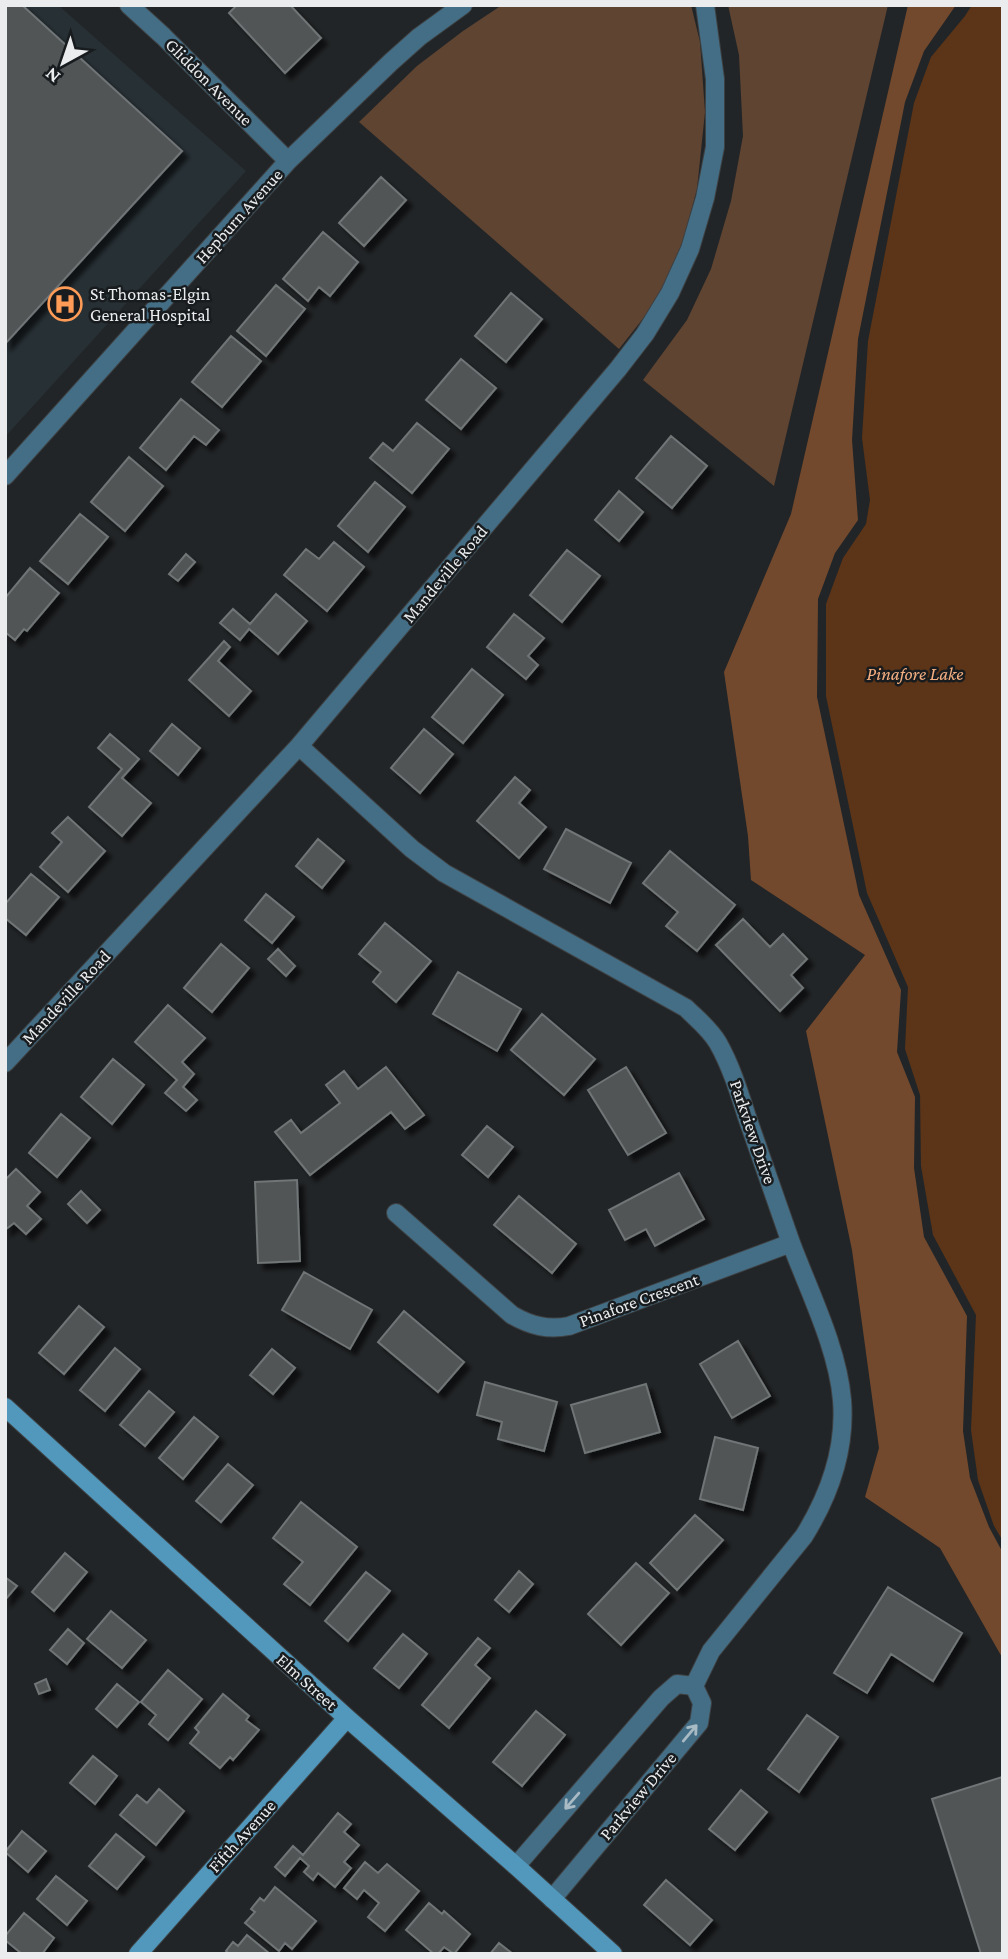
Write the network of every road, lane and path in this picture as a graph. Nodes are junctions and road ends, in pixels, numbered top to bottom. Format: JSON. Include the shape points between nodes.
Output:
{"nodes":[{"id":1,"x":129,"y":5,"type":"edge"},
{"id":2,"x":463,"y":5,"type":"edge"},
{"id":3,"x":705,"y":5,"type":"edge"},
{"id":4,"x":288,"y":160,"type":"junction"},
{"id":5,"x":5,"y":476,"type":"edge"},
{"id":6,"x":299,"y":746,"type":"junction"},
{"id":7,"x":5,"y":1063,"type":"edge"},
{"id":8,"x":396,"y":1213,"type":"dead end"},
{"id":9,"x":791,"y":1243,"type":"junction"},
{"id":10,"x":5,"y":1407,"type":"edge"},
{"id":11,"x":694,"y":1686,"type":"junction"},
{"id":12,"x":346,"y":1718,"type":"junction"},
{"id":13,"x":516,"y":1866,"type":"junction"},
{"id":14,"x":552,"y":1899,"type":"junction"},
{"id":15,"x":138,"y":1954,"type":"edge"},
{"id":16,"x":613,"y":1954,"type":"edge"}],
"edges":[{"from":1,"to":4,"type":"street","name":"Gliddon Avenue"},
{"from":2,"to":4,"type":"street","name":"Hepburn Avenue","via":[[419,37]]},
{"from":3,"to":6,"type":"street","name":"Mandeville Road","via":[[715,79],[715,147],[690,249],[670,293],[618,369]]},
{"from":4,"to":5,"type":"street","name":"Hepburn Avenue"},
{"from":6,"to":7,"type":"street","name":"Mandeville Road"},
{"from":6,"to":9,"type":"street","name":"Parkview Drive","via":[[444,873],[676,1002],[713,1034],[732,1072]]},
{"from":8,"to":9,"type":"street","name":"Pinafore Crescent","via":[[512,1315],[533,1326],[557,1328]]},
{"from":9,"to":11,"type":"street","name":"Parkview Drive","via":[[836,1369],[842,1400],[837,1466],[804,1536],[711,1651]]},
{"from":10,"to":12,"type":"main road","name":"Elm Street"},
{"from":11,"to":13,"type":"street","one_way":true,"via":[[677,1684],[661,1698]]},
{"from":14,"to":11,"type":"street","name":"Parkview Drive","one_way":true,"via":[[699,1723],[702,1703]]},
{"from":12,"to":13,"type":"main road","name":"Elm Street"},
{"from":12,"to":15,"type":"main road","name":"Fifth Avenue"},
{"from":13,"to":14,"type":"main road","name":"Elm Street"},
{"from":14,"to":16,"type":"main road","name":"Elm Street"}]}
